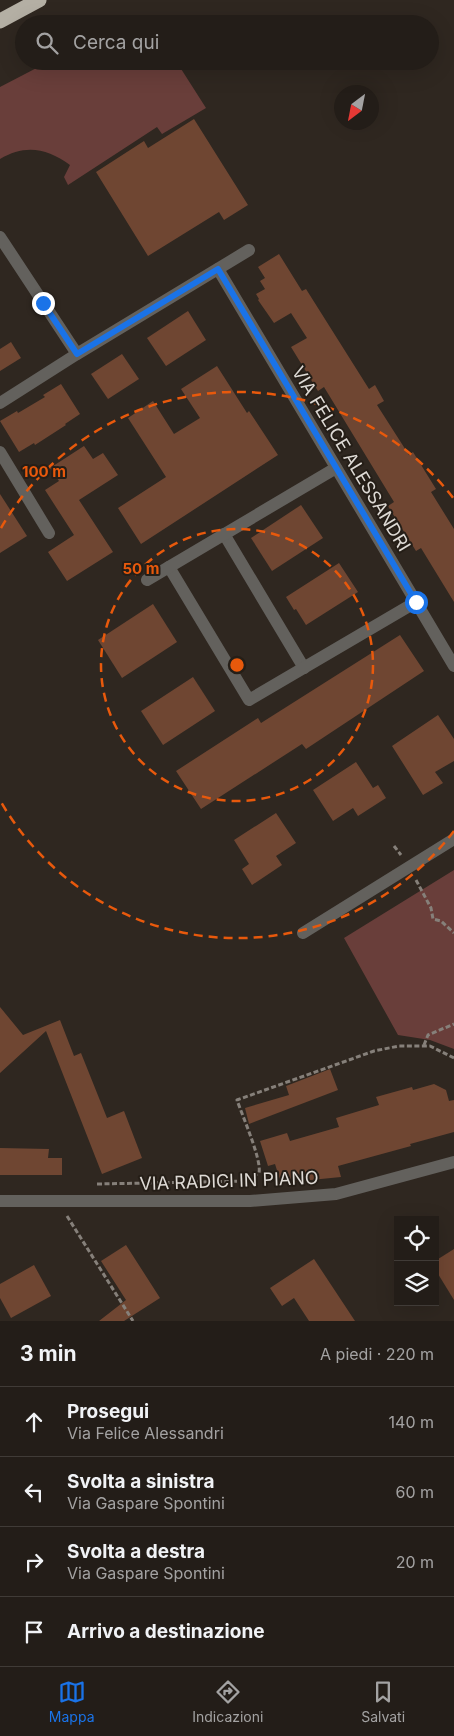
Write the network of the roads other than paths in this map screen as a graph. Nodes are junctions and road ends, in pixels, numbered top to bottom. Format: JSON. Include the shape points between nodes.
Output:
{"nodes":[{"id":1,"x":39,"y":0,"type":"edge"},
{"id":2,"x":0,"y":21,"type":"edge"},
{"id":3,"x":0,"y":237,"type":"edge"},
{"id":4,"x":249,"y":250,"type":"dead end"},
{"id":5,"x":218,"y":269,"type":"junction"},
{"id":6,"x":77,"y":354,"type":"junction"},
{"id":7,"x":0,"y":403,"type":"edge"},
{"id":8,"x":0,"y":452,"type":"edge"},
{"id":9,"x":336,"y":468,"type":"junction"},
{"id":10,"x":49,"y":533,"type":"dead end"},
{"id":11,"x":224,"y":534,"type":"junction"},
{"id":12,"x":169,"y":567,"type":"junction"},
{"id":13,"x":147,"y":580,"type":"dead end"},
{"id":14,"x":416,"y":602,"type":"junction"},
{"id":15,"x":454,"y":666,"type":"edge"},
{"id":16,"x":304,"y":668,"type":"junction"},
{"id":17,"x":454,"y":839,"type":"edge"},
{"id":18,"x":303,"y":933,"type":"dead end"},
{"id":19,"x":454,"y":1162,"type":"edge"},
{"id":20,"x":0,"y":1201,"type":"edge"}],
"edges":[{"from":1,"to":2,"type":"highway"},
{"from":3,"to":6,"type":"street"},
{"from":4,"to":5,"type":"street"},
{"from":5,"to":6,"type":"street"},
{"from":5,"to":9,"type":"street","name":"VIA FELICE ALESSANDRI"},
{"from":6,"to":7,"type":"street"},
{"from":8,"to":10,"type":"street"},
{"from":9,"to":11,"type":"street"},
{"from":9,"to":14,"type":"street","name":"VIA FELICE ALESSANDRI"},
{"from":11,"to":12,"type":"street"},
{"from":11,"to":16,"type":"street"},
{"from":12,"to":13,"type":"street"},
{"from":12,"to":16,"type":"street","via":[[249,700]]},
{"from":14,"to":15,"type":"street","name":"VIA FELICE ALESSANDRI"},
{"from":14,"to":16,"type":"street"},
{"from":17,"to":18,"type":"street"},
{"from":19,"to":20,"type":"street","name":"VIA RADICI IN PIANO","via":[[336,1194],[250,1201]]}]}
